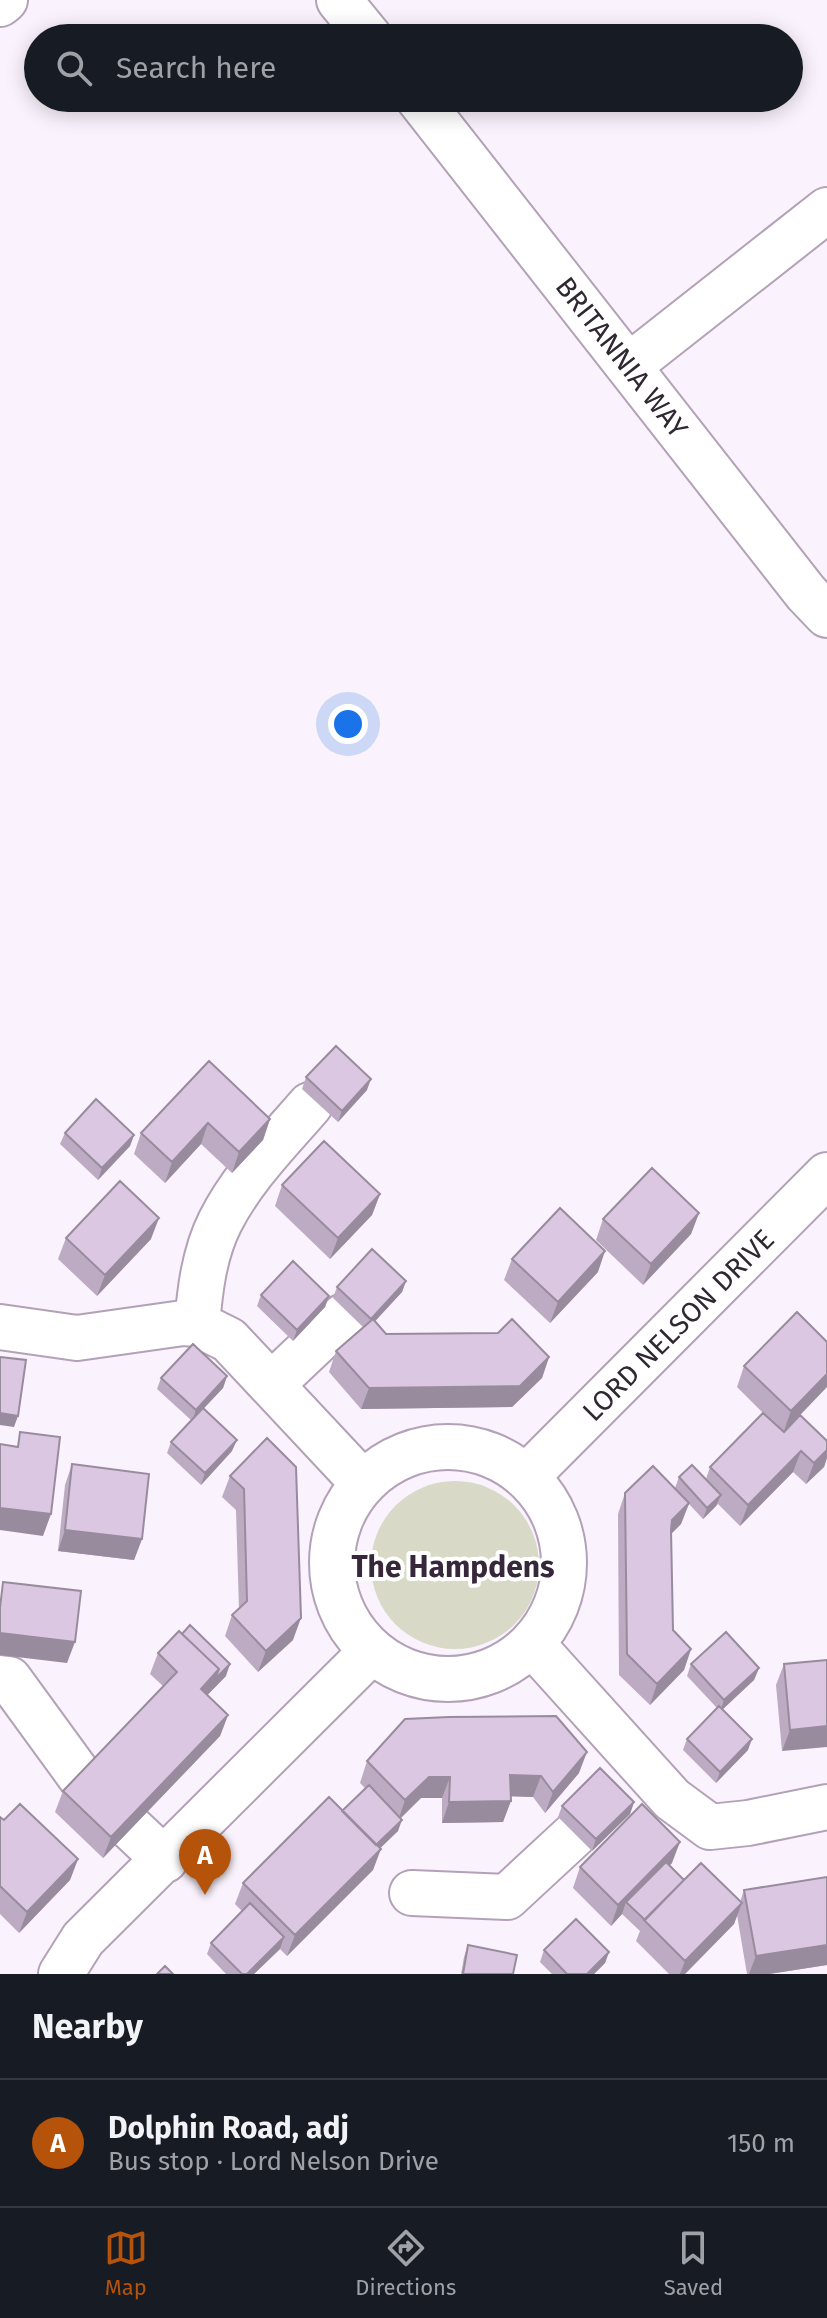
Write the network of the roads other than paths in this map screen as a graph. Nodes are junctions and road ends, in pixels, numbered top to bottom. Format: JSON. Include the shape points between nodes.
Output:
{"nodes":[{"id":1,"x":429,"y":112,"type":"edge"},
{"id":2,"x":827,"y":210,"type":"edge"},
{"id":3,"x":630,"y":365,"type":"junction"},
{"id":4,"x":827,"y":615,"type":"edge"},
{"id":5,"x":310,"y":1105,"type":"dead end"},
{"id":6,"x":827,"y":1175,"type":"edge"},
{"id":7,"x":344,"y":1316,"type":"dead end"},
{"id":8,"x":197,"y":1324,"type":"junction"},
{"id":9,"x":0,"y":1327,"type":"edge"},
{"id":10,"x":272,"y":1384,"type":"junction"},
{"id":11,"x":528,"y":1475,"type":"junction"},
{"id":12,"x":362,"y":1482,"type":"junction"},
{"id":13,"x":533,"y":1645,"type":"junction"},
{"id":14,"x":370,"y":1653,"type":"junction"},
{"id":15,"x":0,"y":1678,"type":"edge"},
{"id":16,"x":84,"y":1782,"type":"edge"},
{"id":17,"x":827,"y":1807,"type":"edge"},
{"id":18,"x":131,"y":1828,"type":"edge"},
{"id":19,"x":575,"y":1834,"type":"edge"},
{"id":20,"x":165,"y":1860,"type":"junction"},
{"id":21,"x":412,"y":1893,"type":"dead end"},
{"id":22,"x":61,"y":1974,"type":"edge"}],
"edges":[{"from":1,"to":3,"type":"street","name":"BRITANNIA WAY"},
{"from":2,"to":3,"type":"street"},
{"from":3,"to":4,"type":"street","name":"BRITANNIA WAY"},
{"from":5,"to":8,"type":"street","via":[[249,1175],[219,1224],[200,1284]]},
{"from":6,"to":11,"type":"street","name":"LORD NELSON DRIVE"},
{"from":7,"to":10,"type":"street"},
{"from":8,"to":9,"type":"street","via":[[77,1338]]},
{"from":8,"to":10,"type":"street","via":[[229,1340]]},
{"from":10,"to":12,"type":"street"},
{"from":11,"to":12,"type":"street","via":[[474,1448],[413,1450]]},
{"from":11,"to":13,"type":"street","via":[[561,1528],[564,1590]]},
{"from":12,"to":14,"type":"street","via":[[333,1537],[335,1584],[336,1600]]},
{"from":13,"to":14,"type":"street","via":[[483,1676],[424,1679]]},
{"from":13,"to":17,"type":"street","via":[[628,1782],[672,1799],[710,1827]]},
{"from":14,"to":20,"type":"street"},
{"from":15,"to":16,"type":"street","via":[[9,1679]]},
{"from":18,"to":20,"type":"street"},
{"from":19,"to":21,"type":"street","via":[[507,1897]]},
{"from":20,"to":22,"type":"street","via":[[83,1939]]}]}
